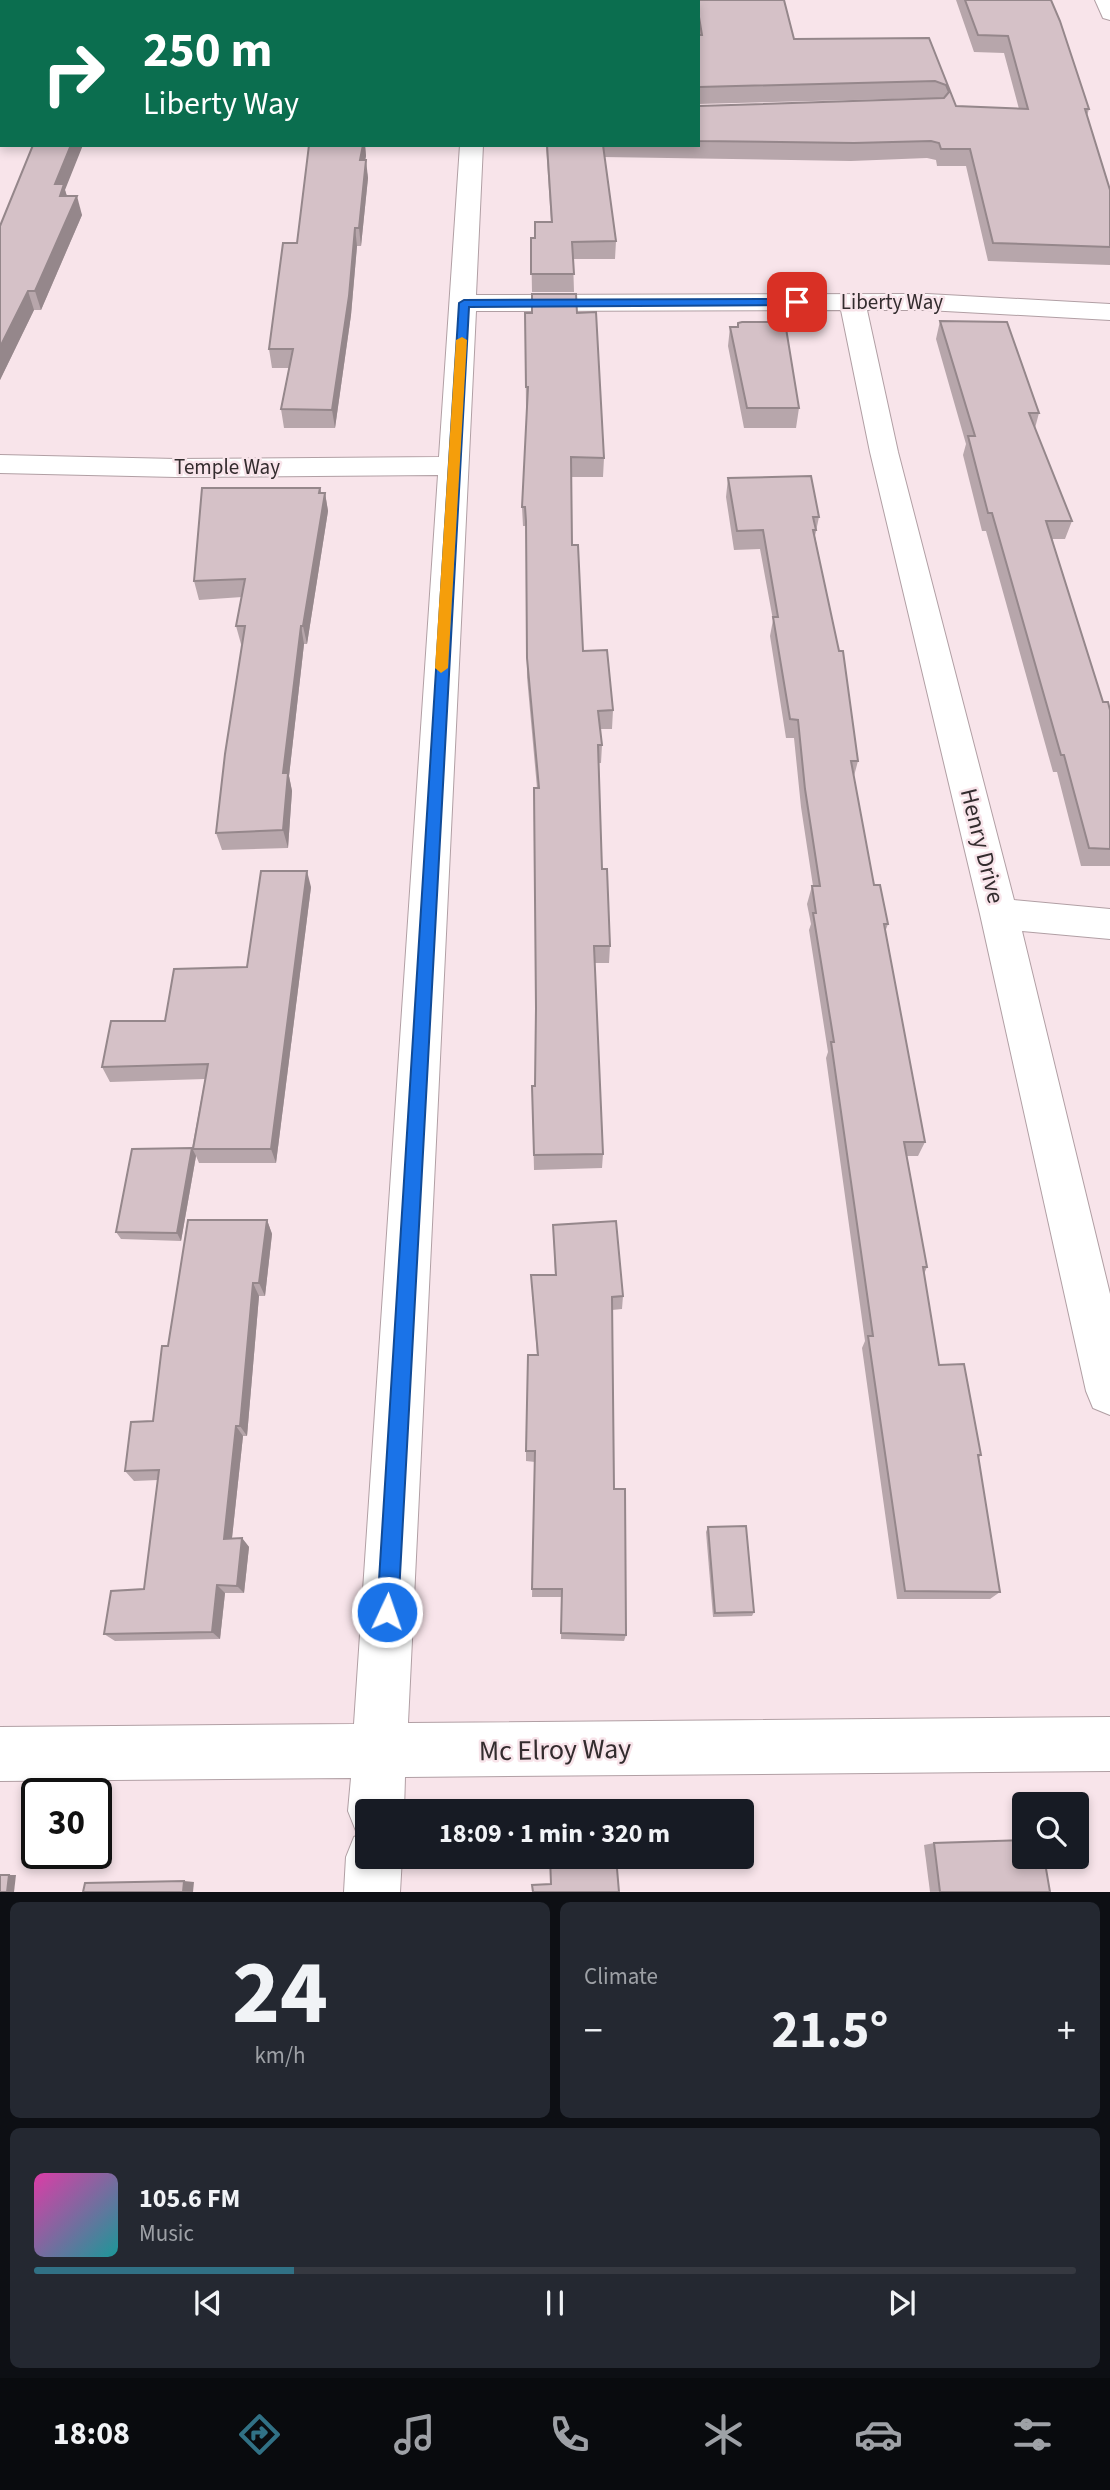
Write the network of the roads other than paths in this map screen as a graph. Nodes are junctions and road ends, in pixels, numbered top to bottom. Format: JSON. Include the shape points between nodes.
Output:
{"nodes":[{"id":1,"x":1105,"y":0,"type":"edge"},
{"id":2,"x":1110,"y":14,"type":"edge"},
{"id":3,"x":472,"y":147,"type":"edge"},
{"id":4,"x":852,"y":302,"type":"junction"},
{"id":5,"x":464,"y":303,"type":"junction"},
{"id":6,"x":1110,"y":312,"type":"edge"},
{"id":7,"x":0,"y":464,"type":"edge"},
{"id":8,"x":453,"y":466,"type":"junction"},
{"id":9,"x":999,"y":914,"type":"junction"},
{"id":10,"x":1110,"y":924,"type":"edge"},
{"id":11,"x":1110,"y":1391,"type":"edge"},
{"id":12,"x":1110,"y":1744,"type":"edge"},
{"id":13,"x":379,"y":1752,"type":"junction"},
{"id":14,"x":0,"y":1754,"type":"edge"},
{"id":15,"x":377,"y":1799,"type":"edge"},
{"id":16,"x":373,"y":1869,"type":"edge"},
{"id":17,"x":372,"y":1892,"type":"edge"}],
"edges":[{"from":1,"to":2,"type":"street"},
{"from":3,"to":5,"type":"street"},
{"from":4,"to":5,"type":"street","name":"Liberty Way"},
{"from":4,"to":6,"type":"street","name":"Liberty Way","via":[[974,303]]},
{"from":4,"to":9,"type":"street","name":"Henry Drive","via":[[884,452]]},
{"from":5,"to":8,"type":"street"},
{"from":7,"to":8,"type":"street","name":"Temple Way"},
{"from":8,"to":13,"type":"street"},
{"from":9,"to":10,"type":"street"},
{"from":9,"to":11,"type":"street","name":"Henry Drive"},
{"from":12,"to":13,"type":"street","name":"Mc Elroy Way"},
{"from":13,"to":14,"type":"street","name":"Mc Elroy Way"},
{"from":13,"to":15,"type":"street"},
{"from":16,"to":17,"type":"street"}]}
